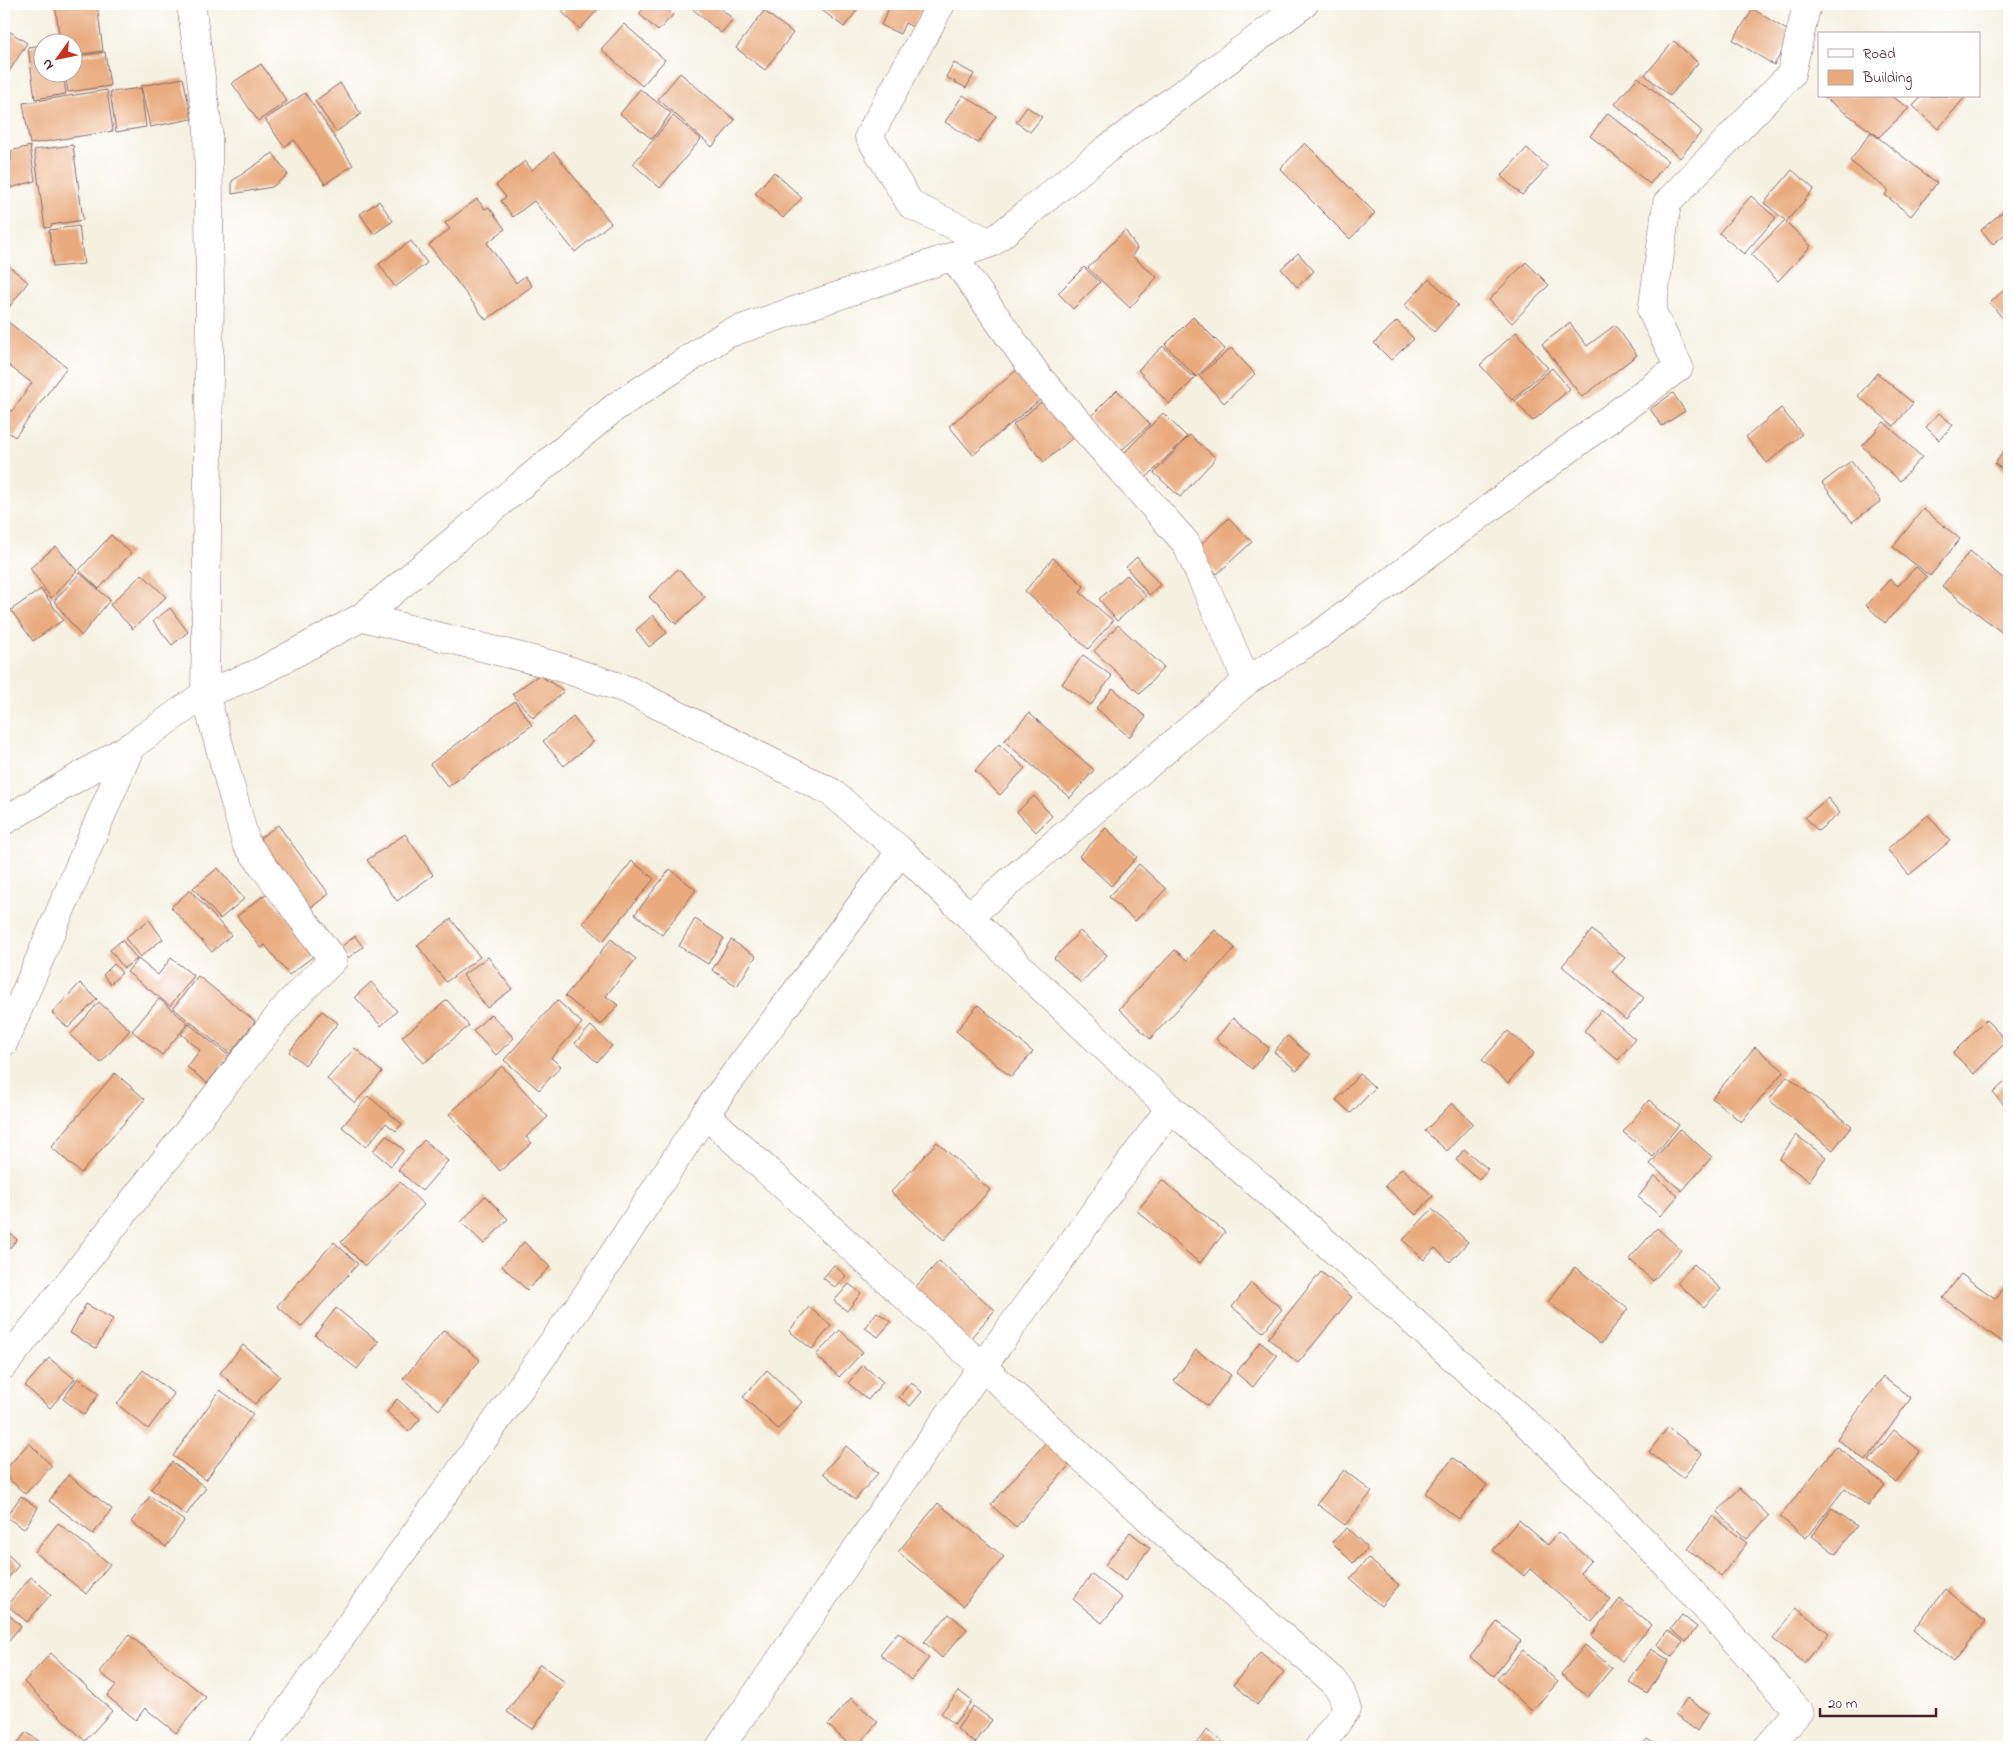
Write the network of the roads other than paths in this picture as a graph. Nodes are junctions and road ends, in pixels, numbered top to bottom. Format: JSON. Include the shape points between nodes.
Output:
{"nodes":[{"id":1,"x":191,"y":4,"type":"edge"},
{"id":2,"x":941,"y":4,"type":"edge"},
{"id":3,"x":1304,"y":4,"type":"edge"},
{"id":4,"x":1807,"y":4,"type":"edge"},
{"id":5,"x":991,"y":243,"type":"junction"},
{"id":6,"x":954,"y":258,"type":"junction"},
{"id":7,"x":362,"y":617,"type":"junction"},
{"id":8,"x":1247,"y":681,"type":"junction"},
{"id":9,"x":205,"y":694,"type":"junction"},
{"id":10,"x":131,"y":746,"type":"junction"},
{"id":11,"x":4,"y":821,"type":"edge"},
{"id":12,"x":902,"y":851,"type":"junction"},
{"id":13,"x":969,"y":916,"type":"junction"},
{"id":14,"x":4,"y":1042,"type":"edge"},
{"id":15,"x":1170,"y":1108,"type":"junction"},
{"id":16,"x":705,"y":1114,"type":"junction"},
{"id":17,"x":4,"y":1366,"type":"edge"},
{"id":18,"x":982,"y":1367,"type":"junction"},
{"id":19,"x":262,"y":1747,"type":"edge"},
{"id":20,"x":720,"y":1747,"type":"edge"},
{"id":21,"x":1318,"y":1747,"type":"edge"},
{"id":22,"x":1768,"y":1747,"type":"edge"}],
"edges":[{"from":1,"to":9,"type":"street","via":[[208,130],[210,292]]},
{"from":2,"to":5,"type":"street","via":[[869,136],[911,205]]},
{"from":3,"to":5,"type":"street","via":[[1108,149]]},
{"from":4,"to":8,"type":"street","via":[[1791,74],[1667,203],[1652,312],[1679,367],[1319,635]]},
{"from":5,"to":6,"type":"street"},
{"from":6,"to":7,"type":"street","via":[[727,334],[614,408]]},
{"from":6,"to":8,"type":"street","via":[[1039,378],[1186,543]]},
{"from":7,"to":9,"type":"street","via":[[258,673]]},
{"from":7,"to":12,"type":"street","via":[[553,666],[628,690],[831,792]]},
{"from":8,"to":13,"type":"street"},
{"from":9,"to":10,"type":"street"},
{"from":9,"to":17,"type":"street","via":[[246,843],[334,960],[289,1003]]},
{"from":10,"to":11,"type":"street"},
{"from":10,"to":14,"type":"street"},
{"from":12,"to":13,"type":"street"},
{"from":12,"to":16,"type":"street"},
{"from":13,"to":15,"type":"street"},
{"from":15,"to":18,"type":"street"},
{"from":15,"to":22,"type":"street","via":[[1547,1442],[1668,1566],[1798,1711]]},
{"from":16,"to":18,"type":"street"},
{"from":16,"to":19,"type":"street","via":[[584,1298]]},
{"from":18,"to":20,"type":"street"},
{"from":18,"to":21,"type":"street","via":[[1333,1681],[1347,1708]]}]}
